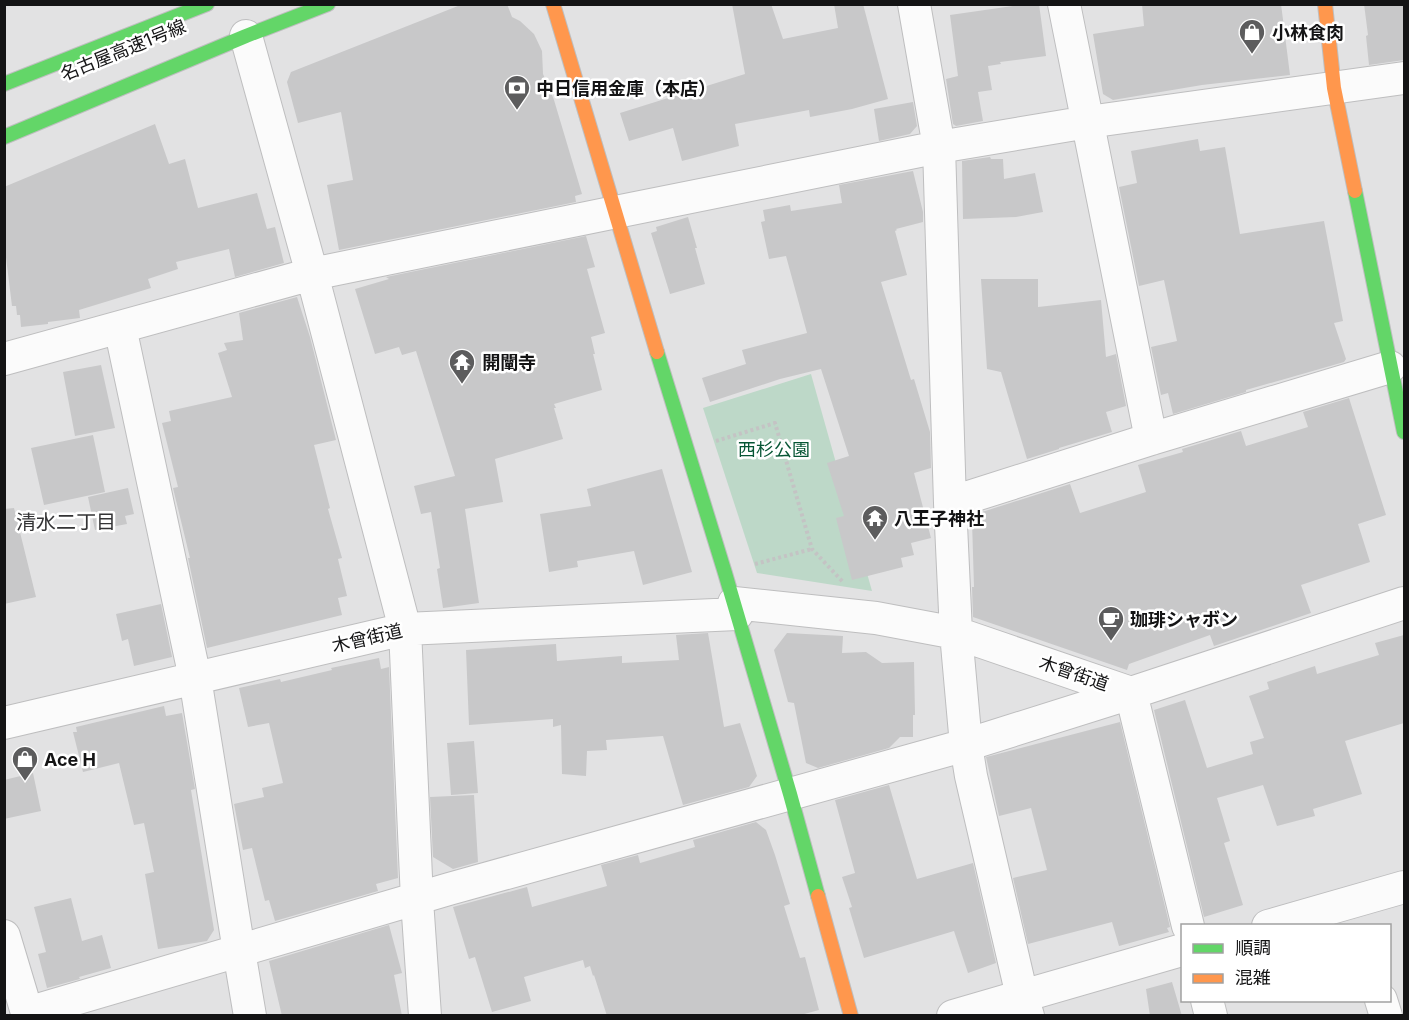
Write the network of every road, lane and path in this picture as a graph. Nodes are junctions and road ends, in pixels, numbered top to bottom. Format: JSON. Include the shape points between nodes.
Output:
{"nodes":[{"id":1,"x":207,"y":4,"type":"edge"},
{"id":2,"x":328,"y":4,"type":"edge"},
{"id":3,"x":554,"y":4,"type":"edge"},
{"id":4,"x":914,"y":4,"type":"edge"},
{"id":5,"x":1064,"y":4,"type":"edge"},
{"id":6,"x":1325,"y":4,"type":"edge"},
{"id":7,"x":246,"y":36,"type":"junction"},
{"id":8,"x":1404,"y":78,"type":"edge"},
{"id":9,"x":4,"y":84,"type":"edge"},
{"id":10,"x":1334,"y":87,"type":"junction"},
{"id":11,"x":1088,"y":122,"type":"junction"},
{"id":12,"x":4,"y":137,"type":"edge"},
{"id":13,"x":939,"y":147,"type":"junction"},
{"id":14,"x":616,"y":212,"type":"junction"},
{"id":15,"x":312,"y":274,"type":"junction"},
{"id":16,"x":120,"y":327,"type":"junction"},
{"id":17,"x":4,"y":359,"type":"edge"},
{"id":18,"x":1390,"y":367,"type":"junction"},
{"id":19,"x":1404,"y":432,"type":"edge"},
{"id":20,"x":1150,"y":440,"type":"junction"},
{"id":21,"x":686,"y":449,"type":"junction"},
{"id":22,"x":950,"y":503,"type":"junction"},
{"id":23,"x":812,"y":549,"type":"junction"},
{"id":24,"x":725,"y":573,"type":"junction"},
{"id":25,"x":1404,"y":603,"type":"edge"},
{"id":26,"x":736,"y":609,"type":"junction"},
{"id":27,"x":876,"y":618,"type":"junction"},
{"id":28,"x":405,"y":629,"type":"junction"},
{"id":29,"x":956,"y":633,"type":"junction"},
{"id":30,"x":195,"y":678,"type":"junction"},
{"id":31,"x":1131,"y":693,"type":"junction"},
{"id":32,"x":4,"y":723,"type":"edge"},
{"id":33,"x":966,"y":745,"type":"junction"},
{"id":34,"x":790,"y":794,"type":"junction"},
{"id":35,"x":1404,"y":887,"type":"edge"},
{"id":36,"x":417,"y":900,"type":"junction"},
{"id":37,"x":1354,"y":914,"type":"edge"},
{"id":38,"x":1188,"y":924,"type":"edge"},
{"id":39,"x":1282,"y":924,"type":"edge"},
{"id":40,"x":5,"y":939,"type":"edge"},
{"id":41,"x":1181,"y":950,"type":"edge"},
{"id":42,"x":239,"y":951,"type":"junction"},
{"id":43,"x":1025,"y":1006,"type":"edge"},
{"id":44,"x":27,"y":1014,"type":"edge"},
{"id":45,"x":250,"y":1016,"type":"edge"},
{"id":46,"x":425,"y":1016,"type":"edge"},
{"id":47,"x":851,"y":1016,"type":"edge"},
{"id":48,"x":953,"y":1016,"type":"edge"}],
"edges":[{"from":1,"to":9,"type":"main road","name":"名古屋高速1号線"},
{"from":2,"to":7,"type":"main road"},
{"from":3,"to":14,"type":"main road"},
{"from":4,"to":13,"type":"street"},
{"from":5,"to":11,"type":"street"},
{"from":6,"to":10,"type":"main road"},
{"from":7,"to":12,"type":"main road"},
{"from":7,"to":15,"type":"street"},
{"from":8,"to":10,"type":"street"},
{"from":10,"to":11,"type":"street"},
{"from":10,"to":18,"type":"main road"},
{"from":11,"to":13,"type":"street"},
{"from":11,"to":20,"type":"street"},
{"from":13,"to":14,"type":"street"},
{"from":13,"to":22,"type":"street"},
{"from":14,"to":15,"type":"street"},
{"from":14,"to":21,"type":"main road"},
{"from":15,"to":16,"type":"street"},
{"from":15,"to":28,"type":"street"},
{"from":16,"to":17,"type":"street"},
{"from":16,"to":30,"type":"street"},
{"from":18,"to":19,"type":"main road"},
{"from":18,"to":20,"type":"street"},
{"from":20,"to":22,"type":"street"},
{"from":21,"to":23,"type":"path","via":[[775,423]]},
{"from":21,"to":24,"type":"main road"},
{"from":22,"to":29,"type":"street"},
{"from":23,"to":24,"type":"path"},
{"from":23,"to":27,"type":"path"},
{"from":24,"to":26,"type":"main road"},
{"from":25,"to":31,"type":"street","name":"木曾街道"},
{"from":26,"to":27,"type":"street","name":"木曾街道"},
{"from":26,"to":28,"type":"street","name":"木曾街道"},
{"from":26,"to":34,"type":"main road"},
{"from":27,"to":29,"type":"street","name":"木曾街道"},
{"from":28,"to":30,"type":"street","name":"木曾街道"},
{"from":28,"to":36,"type":"street"},
{"from":29,"to":31,"type":"street","name":"木曾街道"},
{"from":29,"to":33,"type":"street"},
{"from":30,"to":32,"type":"street","name":"木曾街道"},
{"from":30,"to":42,"type":"street"},
{"from":31,"to":33,"type":"street"},
{"from":31,"to":38,"type":"street"},
{"from":33,"to":34,"type":"street"},
{"from":33,"to":43,"type":"street"},
{"from":34,"to":36,"type":"street"},
{"from":34,"to":47,"type":"main road"},
{"from":35,"to":37,"type":"street"},
{"from":36,"to":42,"type":"street"},
{"from":36,"to":46,"type":"street"},
{"from":37,"to":39,"type":"street"},
{"from":40,"to":44,"type":"street"},
{"from":41,"to":43,"type":"street"},
{"from":42,"to":44,"type":"street"},
{"from":42,"to":45,"type":"street"},
{"from":43,"to":48,"type":"street"}]}
